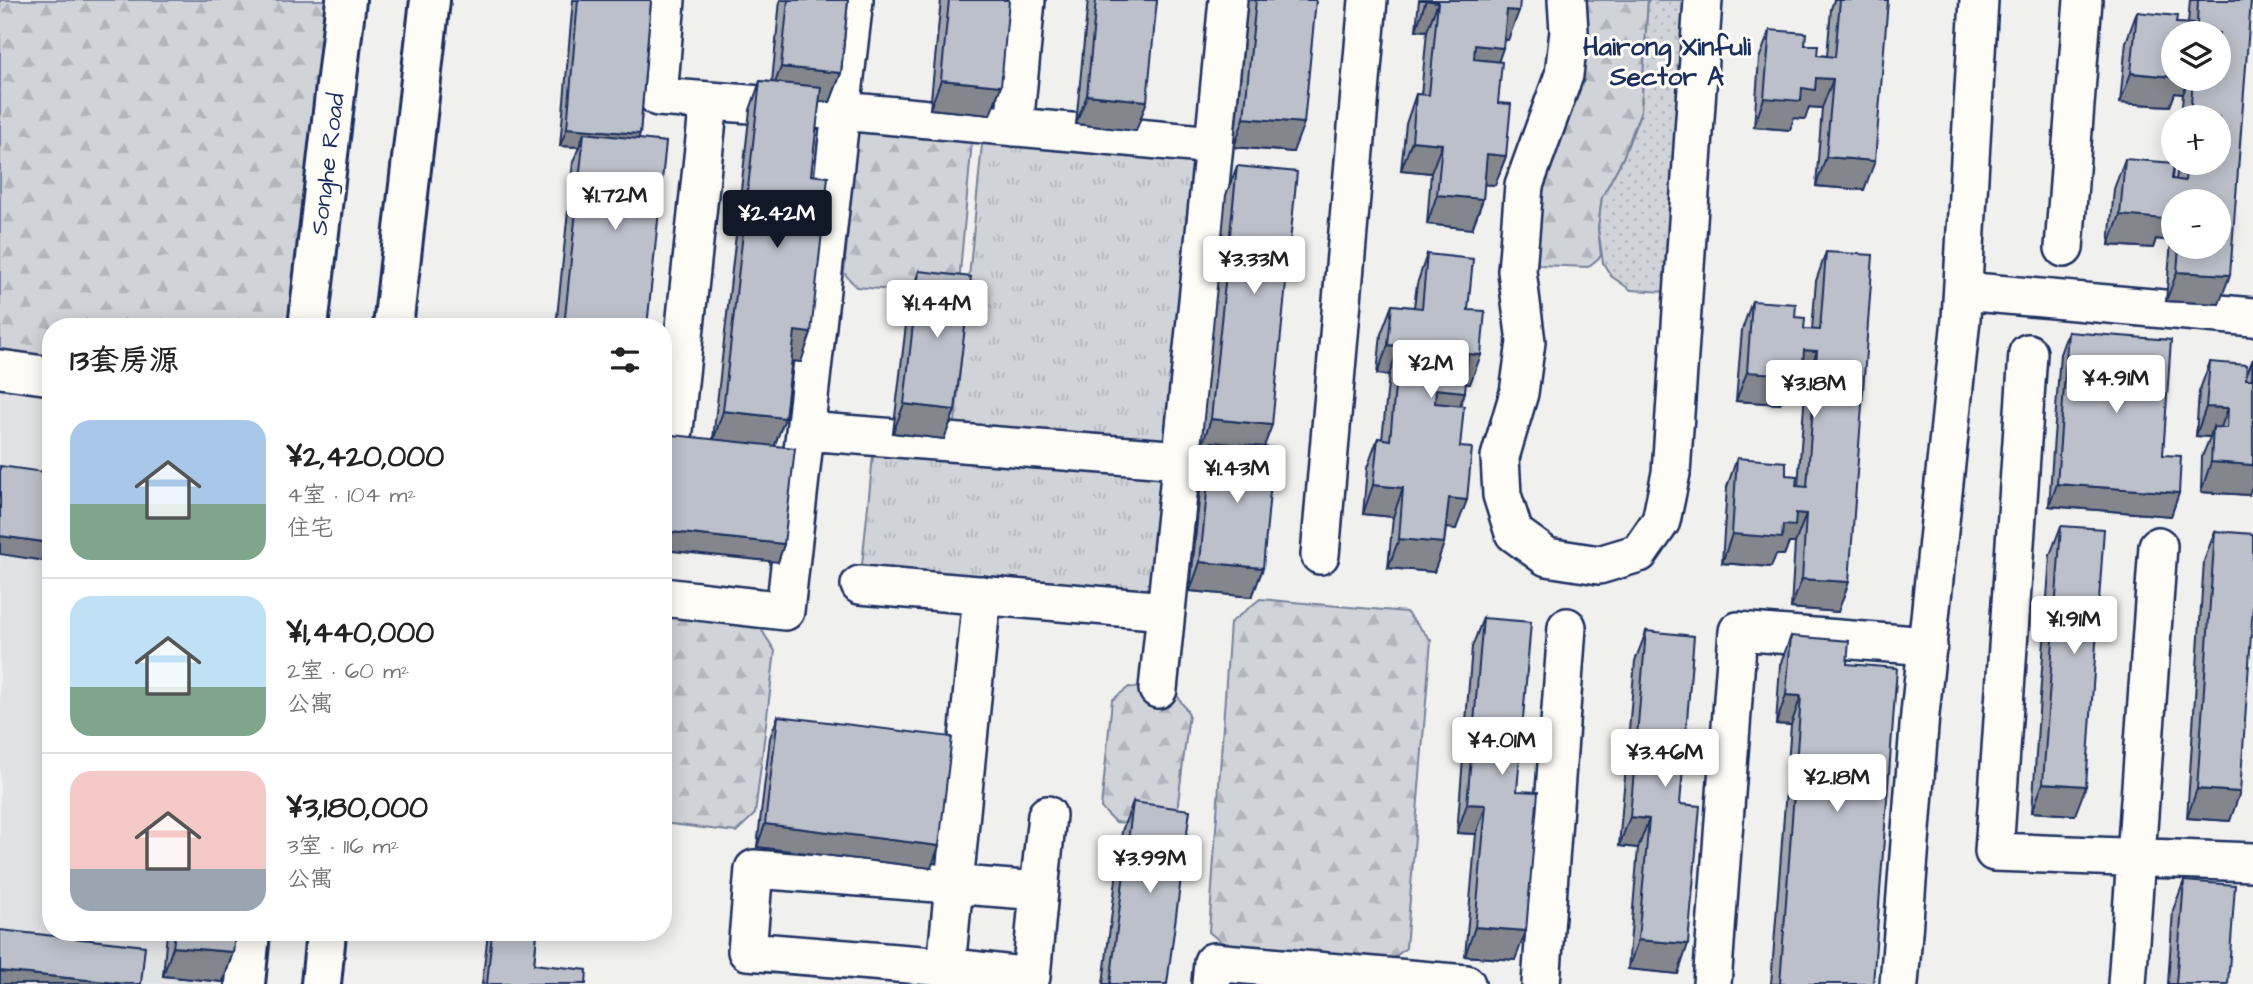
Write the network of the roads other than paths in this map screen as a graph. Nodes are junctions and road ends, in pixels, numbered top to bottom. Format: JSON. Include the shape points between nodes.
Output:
{"nodes":[{"id":1,"x":346,"y":0,"type":"edge"},
{"id":2,"x":430,"y":0,"type":"edge"},
{"id":3,"x":666,"y":0,"type":"edge"},
{"id":4,"x":854,"y":0,"type":"edge"},
{"id":5,"x":1026,"y":0,"type":"edge"},
{"id":6,"x":1228,"y":0,"type":"edge"},
{"id":7,"x":1368,"y":0,"type":"edge"},
{"id":8,"x":1567,"y":0,"type":"edge"},
{"id":9,"x":1703,"y":0,"type":"edge"},
{"id":10,"x":1979,"y":0,"type":"edge"},
{"id":11,"x":2083,"y":0,"type":"edge"},
{"id":12,"x":709,"y":101,"type":"junction"},
{"id":13,"x":841,"y":111,"type":"junction"},
{"id":14,"x":1014,"y":127,"type":"junction"},
{"id":15,"x":1214,"y":145,"type":"junction"},
{"id":16,"x":2064,"y":248,"type":"dead end"},
{"id":17,"x":1963,"y":291,"type":"junction"},
{"id":18,"x":2253,"y":317,"type":"edge"},
{"id":19,"x":309,"y":318,"type":"edge"},
{"id":20,"x":394,"y":318,"type":"edge"},
{"id":21,"x":2028,"y":353,"type":"dead end"},
{"id":22,"x":0,"y":369,"type":"edge"},
{"id":23,"x":42,"y":375,"type":"edge"},
{"id":24,"x":674,"y":430,"type":"dead end"},
{"id":25,"x":805,"y":431,"type":"junction"},
{"id":26,"x":1181,"y":460,"type":"junction"},
{"id":27,"x":2158,"y":546,"type":"dead end"},
{"id":28,"x":1321,"y":555,"type":"dead end"},
{"id":29,"x":860,"y":585,"type":"dead end"},
{"id":30,"x":982,"y":595,"type":"junction"},
{"id":31,"x":672,"y":598,"type":"edge"},
{"id":32,"x":1166,"y":611,"type":"junction"},
{"id":33,"x":1567,"y":627,"type":"dead end"},
{"id":34,"x":1928,"y":646,"type":"junction"},
{"id":35,"x":1158,"y":689,"type":"dead end"},
{"id":36,"x":1047,"y":815,"type":"dead end"},
{"id":37,"x":2136,"y":858,"type":"junction"},
{"id":38,"x":2253,"y":863,"type":"edge"},
{"id":39,"x":955,"y":885,"type":"junction"},
{"id":40,"x":1039,"y":891,"type":"junction"},
{"id":41,"x":249,"y":941,"type":"edge"},
{"id":42,"x":326,"y":941,"type":"edge"},
{"id":43,"x":946,"y":967,"type":"junction"},
{"id":44,"x":1400,"y":981,"type":"edge"},
{"id":45,"x":245,"y":984,"type":"edge"},
{"id":46,"x":321,"y":984,"type":"edge"},
{"id":47,"x":1210,"y":984,"type":"edge"},
{"id":48,"x":1466,"y":984,"type":"edge"},
{"id":49,"x":1541,"y":984,"type":"edge"},
{"id":50,"x":1712,"y":984,"type":"edge"},
{"id":51,"x":1899,"y":984,"type":"edge"},
{"id":52,"x":2127,"y":984,"type":"edge"}],
"edges":[{"from":1,"to":19,"type":"main road","name":"Songhe Road"},
{"from":2,"to":20,"type":"main road"},
{"from":3,"to":12,"type":"street","via":[[658,97]]},
{"from":4,"to":13,"type":"street"},
{"from":5,"to":14,"type":"street"},
{"from":6,"to":15,"type":"street"},
{"from":7,"to":28,"type":"street"},
{"from":8,"to":9,"type":"street","via":[[1564,75],[1524,185],[1517,271],[1526,342],[1519,393],[1500,457],[1502,495],[1514,533],[1547,557],[1599,565],[1639,553],[1661,521],[1671,474]]},
{"from":10,"to":17,"type":"street"},
{"from":11,"to":16,"type":"street"},
{"from":12,"to":13,"type":"street"},
{"from":12,"to":24,"type":"street"},
{"from":13,"to":14,"type":"street"},
{"from":13,"to":25,"type":"street"},
{"from":14,"to":15,"type":"street"},
{"from":15,"to":26,"type":"street"},
{"from":17,"to":18,"type":"street"},
{"from":17,"to":34,"type":"street"},
{"from":21,"to":37,"type":"street","via":[[1994,852]]},
{"from":22,"to":23,"type":"street"},
{"from":25,"to":26,"type":"street"},
{"from":25,"to":31,"type":"street","via":[[785,611]]},
{"from":26,"to":32,"type":"street"},
{"from":27,"to":37,"type":"street"},
{"from":29,"to":30,"type":"street"},
{"from":30,"to":32,"type":"street"},
{"from":30,"to":39,"type":"street"},
{"from":32,"to":35,"type":"street"},
{"from":33,"to":49,"type":"street"},
{"from":34,"to":50,"type":"street","via":[[1738,631]]},
{"from":34,"to":51,"type":"street"},
{"from":36,"to":40,"type":"street"},
{"from":37,"to":38,"type":"street"},
{"from":37,"to":52,"type":"street"},
{"from":39,"to":40,"type":"street"},
{"from":39,"to":43,"type":"street"},
{"from":39,"to":43,"type":"street","via":[[754,869],[747,951]]},
{"from":40,"to":43,"type":"street","via":[[1031,977]]},
{"from":41,"to":45,"type":"main road"},
{"from":42,"to":46,"type":"main road"},
{"from":44,"to":47,"type":"street","via":[[1213,962]]},
{"from":44,"to":48,"type":"street"}]}
